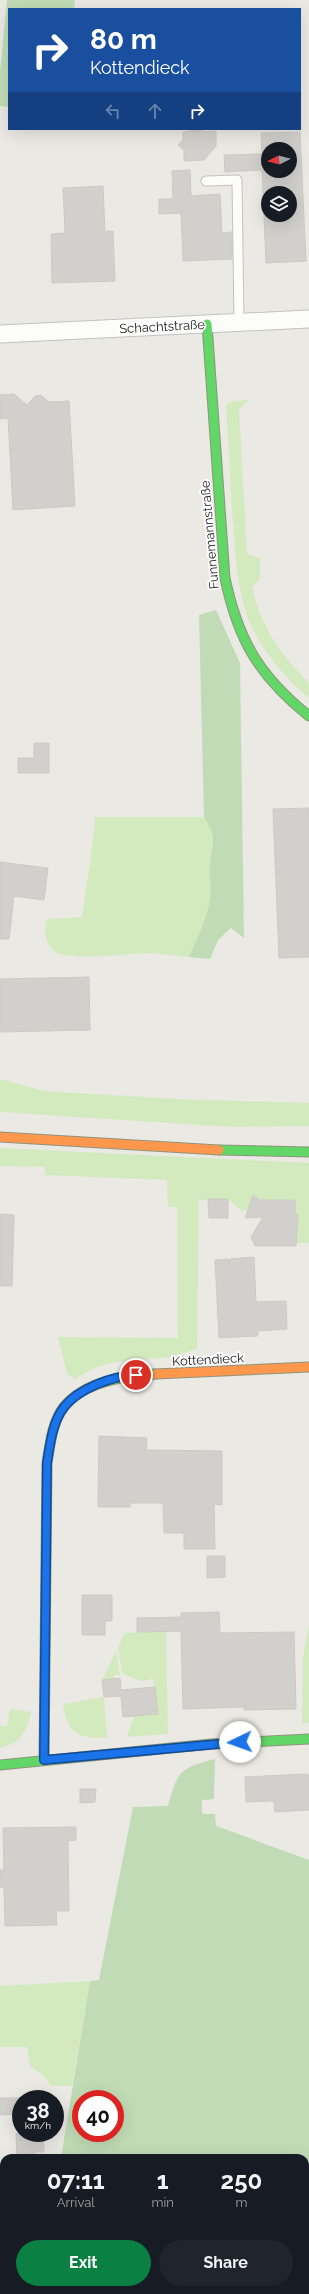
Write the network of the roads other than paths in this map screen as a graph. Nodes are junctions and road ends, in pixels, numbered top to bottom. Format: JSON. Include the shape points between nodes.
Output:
{"nodes":[{"id":1,"x":206,"y":181,"type":"dead end"},
{"id":2,"x":309,"y":319,"type":"edge"},
{"id":3,"x":239,"y":322,"type":"junction"},
{"id":4,"x":207,"y":324,"type":"junction"},
{"id":5,"x":7,"y":334,"type":"edge"},
{"id":6,"x":0,"y":345,"type":"edge"},
{"id":7,"x":309,"y":716,"type":"edge"},
{"id":8,"x":0,"y":1137,"type":"edge"},
{"id":9,"x":309,"y":1152,"type":"edge"},
{"id":10,"x":309,"y":1367,"type":"edge"},
{"id":11,"x":309,"y":1739,"type":"edge"},
{"id":12,"x":44,"y":1760,"type":"junction"},
{"id":13,"x":0,"y":1765,"type":"edge"}],
"edges":[{"from":1,"to":3,"type":"lane","via":[[237,180]]},
{"from":2,"to":3,"type":"street","name":"Schachtstraße"},
{"from":3,"to":4,"type":"street","name":"Schachtstraße"},
{"from":4,"to":5,"type":"street","name":"Schachtstraße"},
{"from":4,"to":7,"type":"street","name":"Funnemannstraße","via":[[225,578],[230,606],[254,661],[272,686]]},
{"from":5,"to":6,"type":"street","name":"Schachtstraße"},
{"from":8,"to":9,"type":"street","via":[[180,1149]]},
{"from":10,"to":12,"type":"street","name":"Kottendieck","via":[[122,1376],[88,1388],[64,1407],[53,1431],[47,1463]]},
{"from":11,"to":12,"type":"street","via":[[211,1744]]},
{"from":12,"to":13,"type":"street"}]}
